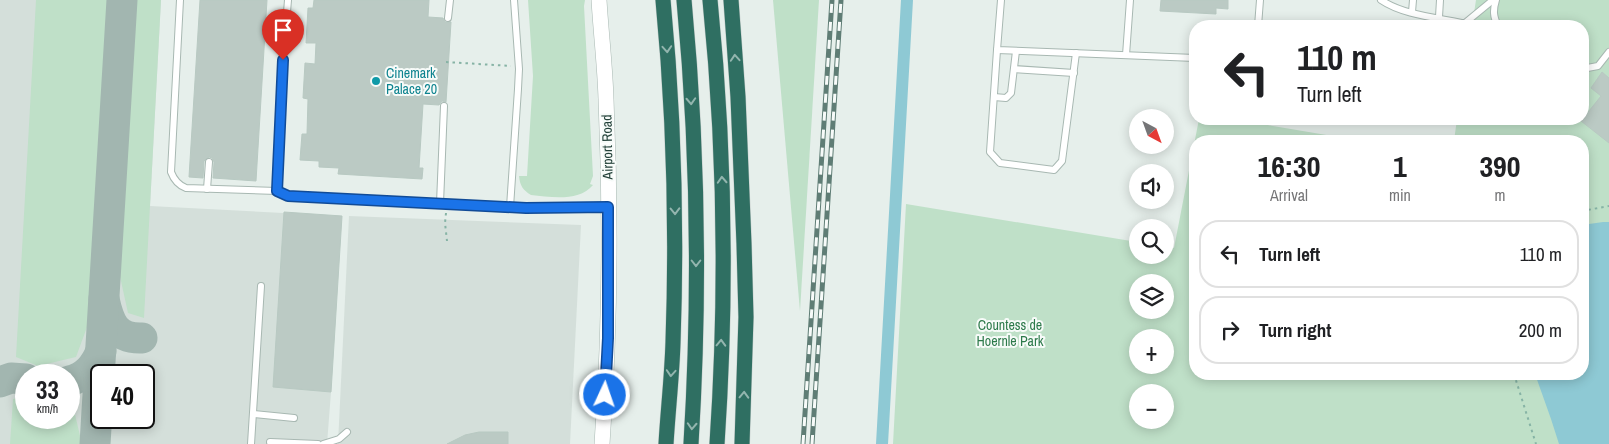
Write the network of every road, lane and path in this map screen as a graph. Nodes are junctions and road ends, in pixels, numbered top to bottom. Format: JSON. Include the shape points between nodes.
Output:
{"nodes":[{"id":1,"x":180,"y":0,"type":"edge"},
{"id":2,"x":288,"y":0,"type":"edge"},
{"id":3,"x":450,"y":0,"type":"edge"},
{"id":4,"x":514,"y":0,"type":"edge"},
{"id":5,"x":599,"y":0,"type":"edge"},
{"id":6,"x":663,"y":0,"type":"edge"},
{"id":7,"x":684,"y":0,"type":"edge"},
{"id":8,"x":710,"y":0,"type":"edge"},
{"id":9,"x":731,"y":0,"type":"edge"},
{"id":10,"x":1001,"y":0,"type":"edge"},
{"id":11,"x":1130,"y":0,"type":"edge"},
{"id":12,"x":1260,"y":0,"type":"edge"},
{"id":13,"x":1381,"y":0,"type":"edge"},
{"id":14,"x":1413,"y":0,"type":"edge"},
{"id":15,"x":1440,"y":0,"type":"edge"},
{"id":16,"x":1492,"y":0,"type":"edge"},
{"id":17,"x":1496,"y":0,"type":"edge"},
{"id":18,"x":1412,"y":12,"type":"junction"},
{"id":19,"x":1439,"y":17,"type":"junction"},
{"id":20,"x":448,"y":18,"type":"dead end"},
{"id":21,"x":1258,"y":20,"type":"edge"},
{"id":22,"x":1452,"y":20,"type":"edge"},
{"id":23,"x":1469,"y":20,"type":"edge"},
{"id":24,"x":1495,"y":20,"type":"edge"},
{"id":25,"x":997,"y":50,"type":"junction"},
{"id":26,"x":1016,"y":51,"type":"junction"},
{"id":27,"x":1609,"y":52,"type":"edge"},
{"id":28,"x":1076,"y":53,"type":"junction"},
{"id":29,"x":1126,"y":55,"type":"junction"},
{"id":30,"x":1189,"y":58,"type":"edge"},
{"id":31,"x":446,"y":62,"type":"dead end"},
{"id":32,"x":518,"y":67,"type":"junction"},
{"id":33,"x":1589,"y":68,"type":"edge"},
{"id":34,"x":1014,"y":69,"type":"junction"},
{"id":35,"x":1074,"y":73,"type":"junction"},
{"id":36,"x":994,"y":97,"type":"junction"},
{"id":37,"x":444,"y":106,"type":"dead end"},
{"id":38,"x":209,"y":162,"type":"dead end"},
{"id":39,"x":207,"y":190,"type":"junction"},
{"id":40,"x":277,"y":191,"type":"junction"},
{"id":41,"x":440,"y":203,"type":"junction"},
{"id":42,"x":447,"y":203,"type":"junction"},
{"id":43,"x":1609,"y":206,"type":"edge"},
{"id":44,"x":510,"y":207,"type":"junction"},
{"id":45,"x":608,"y":207,"type":"junction"},
{"id":46,"x":1589,"y":210,"type":"edge"},
{"id":47,"x":447,"y":241,"type":"dead end"},
{"id":48,"x":260,"y":286,"type":"dead end"},
{"id":49,"x":1516,"y":380,"type":"edge"},
{"id":50,"x":253,"y":414,"type":"junction"},
{"id":51,"x":294,"y":418,"type":"dead end"},
{"id":52,"x":347,"y":432,"type":"dead end"},
{"id":53,"x":270,"y":442,"type":"dead end"},
{"id":54,"x":251,"y":444,"type":"edge"},
{"id":55,"x":318,"y":444,"type":"edge"},
{"id":56,"x":323,"y":444,"type":"edge"},
{"id":57,"x":602,"y":444,"type":"edge"},
{"id":58,"x":666,"y":444,"type":"edge"},
{"id":59,"x":691,"y":444,"type":"edge"},
{"id":60,"x":718,"y":444,"type":"edge"},
{"id":61,"x":742,"y":444,"type":"edge"},
{"id":62,"x":1536,"y":444,"type":"edge"}],
"edges":[{"from":1,"to":39,"type":"lane","via":[[171,172],[182,187]]},
{"from":2,"to":40,"type":"lane"},
{"from":3,"to":20,"type":"lane"},
{"from":4,"to":32,"type":"lane"},
{"from":5,"to":45,"type":"street","name":"Airport Road","via":[[606,98]]},
{"from":6,"to":58,"type":"highway","one_way":true,"via":[[673,134],[675,219],[673,343]]},
{"from":7,"to":59,"type":"highway","one_way":true,"via":[[696,219]]},
{"from":60,"to":8,"type":"highway","one_way":true,"via":[[723,186]]},
{"from":61,"to":9,"type":"highway","one_way":true,"via":[[746,317]]},
{"from":10,"to":25,"type":"lane"},
{"from":11,"to":29,"type":"lane"},
{"from":12,"to":21,"type":"lane"},
{"from":13,"to":18,"type":"lane"},
{"from":14,"to":18,"type":"lane"},
{"from":15,"to":19,"type":"lane"},
{"from":16,"to":23,"type":"lane"},
{"from":17,"to":24,"type":"lane"},
{"from":18,"to":19,"type":"lane"},
{"from":19,"to":22,"type":"lane"},
{"from":25,"to":26,"type":"lane"},
{"from":25,"to":36,"type":"lane"},
{"from":26,"to":28,"type":"lane"},
{"from":26,"to":34,"type":"lane"},
{"from":27,"to":33,"type":"lane","via":[[1598,66]]},
{"from":28,"to":29,"type":"lane"},
{"from":28,"to":35,"type":"lane"},
{"from":29,"to":30,"type":"lane"},
{"from":31,"to":32,"type":"path"},
{"from":32,"to":44,"type":"lane"},
{"from":34,"to":35,"type":"lane"},
{"from":34,"to":36,"type":"lane","via":[[1011,93],[1006,98]]},
{"from":35,"to":36,"type":"lane","via":[[1062,161],[1054,170],[1000,164],[990,152]]},
{"from":37,"to":41,"type":"lane"},
{"from":38,"to":39,"type":"lane"},
{"from":39,"to":40,"type":"lane"},
{"from":40,"to":41,"type":"lane","via":[[288,196]]},
{"from":41,"to":42,"type":"lane"},
{"from":42,"to":44,"type":"lane"},
{"from":42,"to":47,"type":"path"},
{"from":43,"to":46,"type":"path"},
{"from":44,"to":45,"type":"lane"},
{"from":45,"to":57,"type":"street","name":"Airport Road","via":[[608,338]]},
{"from":48,"to":50,"type":"lane"},
{"from":49,"to":62,"type":"path"},
{"from":50,"to":51,"type":"lane"},
{"from":50,"to":54,"type":"lane"},
{"from":52,"to":56,"type":"lane","via":[[339,439]]},
{"from":53,"to":55,"type":"lane"}]}
